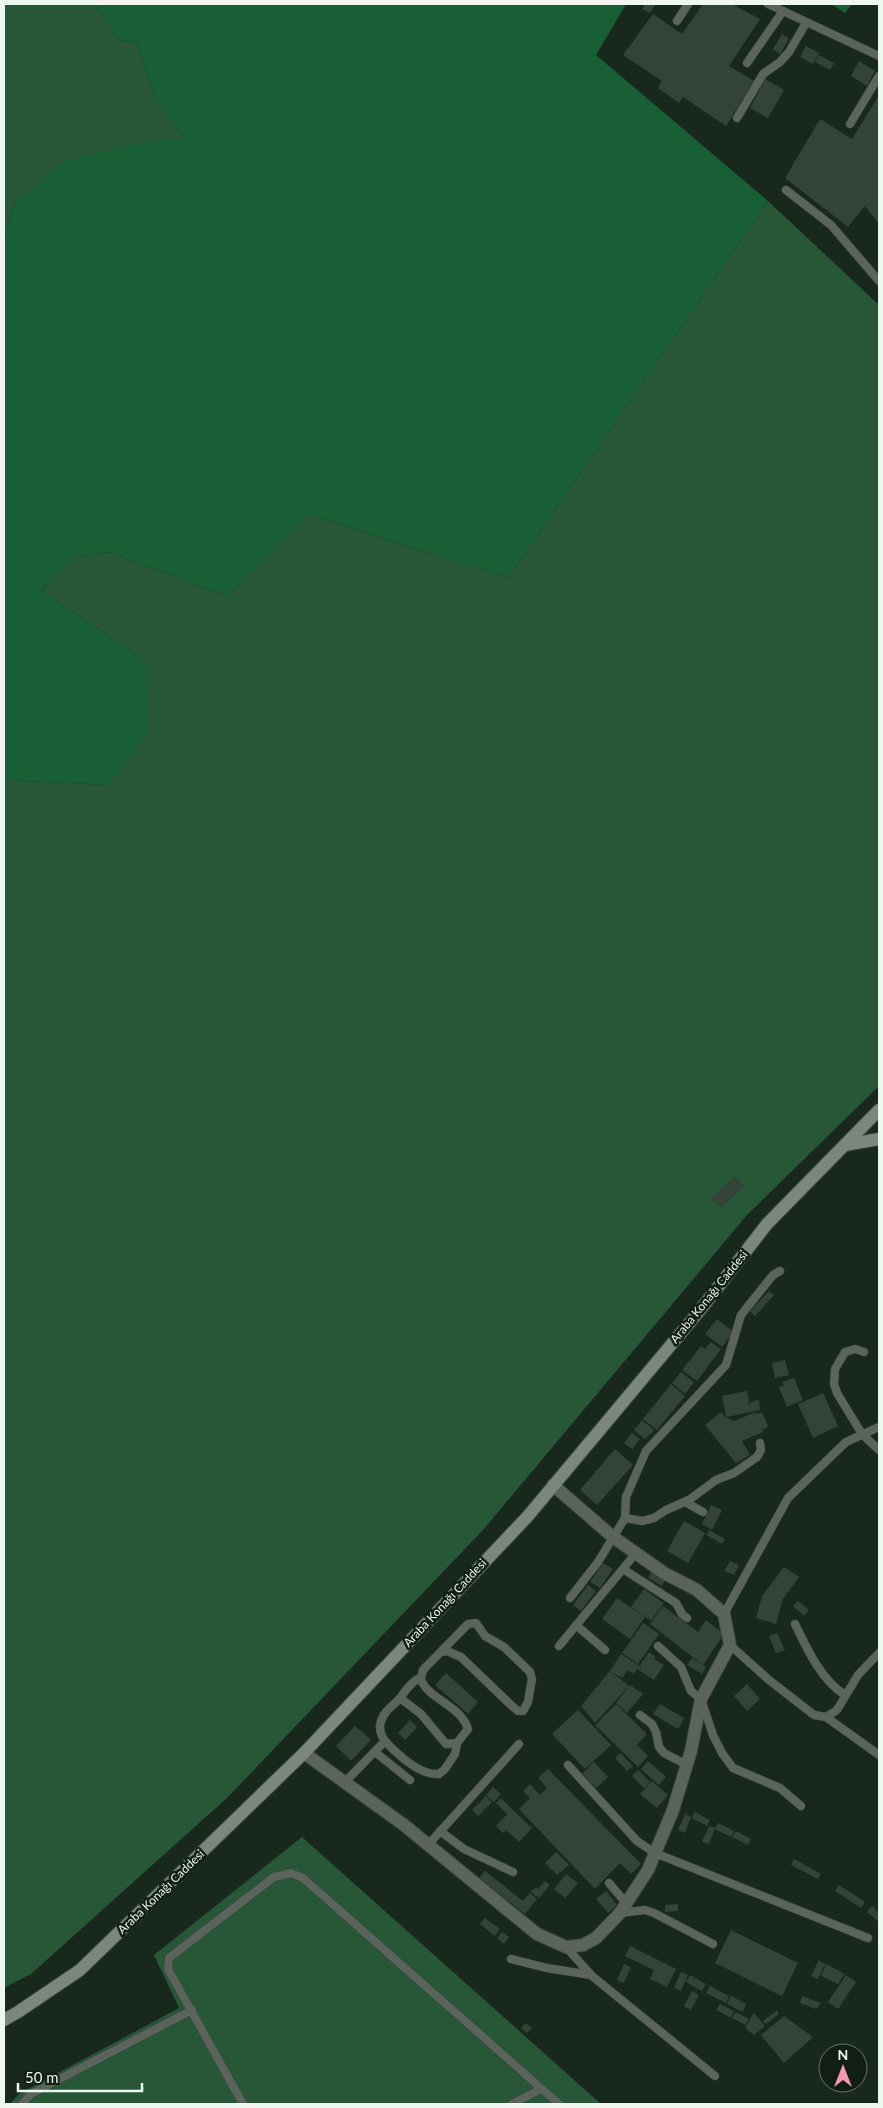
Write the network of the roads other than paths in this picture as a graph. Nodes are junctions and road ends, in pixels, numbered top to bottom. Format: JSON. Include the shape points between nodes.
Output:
{"nodes":[{"id":1,"x":688,"y":4,"type":"edge"},
{"id":2,"x":768,"y":4,"type":"edge"},
{"id":3,"x":783,"y":11,"type":"junction"},
{"id":4,"x":677,"y":21,"type":"dead end"},
{"id":5,"x":806,"y":23,"type":"junction"},
{"id":6,"x":879,"y":56,"type":"edge"},
{"id":7,"x":747,"y":63,"type":"dead end"},
{"id":8,"x":879,"y":76,"type":"edge"},
{"id":9,"x":737,"y":118,"type":"dead end"},
{"id":10,"x":850,"y":124,"type":"dead end"},
{"id":11,"x":786,"y":190,"type":"dead end"},
{"id":12,"x":879,"y":281,"type":"edge"},
{"id":13,"x":879,"y":1110,"type":"edge"},
{"id":14,"x":879,"y":1139,"type":"edge"},
{"id":15,"x":845,"y":1145,"type":"junction"},
{"id":16,"x":780,"y":1271,"type":"dead end"},
{"id":17,"x":864,"y":1352,"type":"dead end"},
{"id":18,"x":879,"y":1427,"type":"edge"},
{"id":19,"x":862,"y":1434,"type":"junction"},
{"id":20,"x":760,"y":1443,"type":"dead end"},
{"id":21,"x":879,"y":1450,"type":"edge"},
{"id":22,"x":553,"y":1485,"type":"junction"},
{"id":23,"x":685,"y":1502,"type":"junction"},
{"id":24,"x":703,"y":1512,"type":"dead end"},
{"id":25,"x":625,"y":1518,"type":"junction"},
{"id":26,"x":612,"y":1537,"type":"junction"},
{"id":27,"x":636,"y":1553,"type":"junction"},
{"id":28,"x":623,"y":1569,"type":"junction"},
{"id":29,"x":570,"y":1598,"type":"dead end"},
{"id":30,"x":724,"y":1614,"type":"junction"},
{"id":31,"x":687,"y":1618,"type":"dead end"},
{"id":32,"x":795,"y":1624,"type":"dead end"},
{"id":33,"x":576,"y":1625,"type":"junction"},
{"id":34,"x":730,"y":1645,"type":"junction"},
{"id":35,"x":559,"y":1646,"type":"dead end"},
{"id":36,"x":658,"y":1646,"type":"dead end"},
{"id":37,"x":606,"y":1650,"type":"dead end"},
{"id":38,"x":441,"y":1652,"type":"junction"},
{"id":39,"x":879,"y":1653,"type":"edge"},
{"id":40,"x":421,"y":1677,"type":"junction"},
{"id":41,"x":846,"y":1695,"type":"junction"},
{"id":42,"x":400,"y":1698,"type":"junction"},
{"id":43,"x":701,"y":1699,"type":"junction"},
{"id":44,"x":640,"y":1715,"type":"dead end"},
{"id":45,"x":826,"y":1717,"type":"junction"},
{"id":46,"x":384,"y":1742,"type":"junction"},
{"id":47,"x":457,"y":1744,"type":"junction"},
{"id":48,"x":519,"y":1744,"type":"dead end"},
{"id":49,"x":375,"y":1752,"type":"junction"},
{"id":50,"x":304,"y":1753,"type":"junction"},
{"id":51,"x":879,"y":1755,"type":"edge"},
{"id":52,"x":568,"y":1765,"type":"dead end"},
{"id":53,"x":687,"y":1765,"type":"junction"},
{"id":54,"x":410,"y":1780,"type":"dead end"},
{"id":55,"x":345,"y":1782,"type":"junction"},
{"id":56,"x":801,"y":1806,"type":"dead end"},
{"id":57,"x":440,"y":1831,"type":"junction"},
{"id":58,"x":428,"y":1845,"type":"junction"},
{"id":59,"x":655,"y":1853,"type":"junction"},
{"id":60,"x":514,"y":1872,"type":"dead end"},
{"id":61,"x":609,"y":1883,"type":"dead end"},
{"id":62,"x":623,"y":1908,"type":"junction"},
{"id":63,"x":868,"y":1938,"type":"dead end"},
{"id":64,"x":713,"y":1944,"type":"dead end"},
{"id":65,"x":566,"y":1947,"type":"junction"},
{"id":66,"x":511,"y":1959,"type":"dead end"},
{"id":67,"x":591,"y":1975,"type":"junction"},
{"id":68,"x":192,"y":2010,"type":"junction"},
{"id":69,"x":4,"y":2020,"type":"edge"},
{"id":70,"x":714,"y":2076,"type":"dead end"},
{"id":71,"x":541,"y":2089,"type":"junction"},
{"id":72,"x":22,"y":2104,"type":"edge"},
{"id":73,"x":244,"y":2104,"type":"edge"},
{"id":74,"x":512,"y":2104,"type":"edge"},
{"id":75,"x":558,"y":2104,"type":"edge"}],
"edges":[{"from":1,"to":4,"type":"lane"},
{"from":2,"to":3,"type":"lane"},
{"from":3,"to":5,"type":"lane"},
{"from":3,"to":7,"type":"lane"},
{"from":5,"to":6,"type":"lane"},
{"from":5,"to":9,"type":"lane","via":[[789,52],[763,74]]},
{"from":8,"to":10,"type":"lane"},
{"from":11,"to":12,"type":"lane","via":[[831,225]]},
{"from":13,"to":15,"type":"main road","name":"Araba Konağı Caddesi"},
{"from":14,"to":15,"type":"main road"},
{"from":15,"to":22,"type":"main road","name":"Araba Konağı Caddesi","via":[[767,1224],[701,1309]]},
{"from":16,"to":25,"type":"lane","via":[[773,1275],[741,1315],[726,1365],[646,1451],[626,1497]]},
{"from":17,"to":19,"type":"lane","via":[[855,1349],[845,1352],[835,1369],[834,1384]]},
{"from":18,"to":19,"type":"lane"},
{"from":19,"to":21,"type":"lane"},
{"from":19,"to":30,"type":"lane","via":[[846,1442],[788,1498]]},
{"from":20,"to":23,"type":"lane","via":[[758,1457]]},
{"from":22,"to":26,"type":"street"},
{"from":22,"to":50,"type":"main road","name":"Araba Konağı Caddesi","via":[[528,1516]]},
{"from":23,"to":24,"type":"lane"},
{"from":23,"to":25,"type":"lane","via":[[654,1518],[642,1521]]},
{"from":25,"to":26,"type":"lane"},
{"from":26,"to":27,"type":"street"},
{"from":26,"to":29,"type":"lane","via":[[598,1562]]},
{"from":27,"to":28,"type":"lane"},
{"from":27,"to":30,"type":"street","via":[[664,1573],[697,1590]]},
{"from":28,"to":31,"type":"lane","via":[[676,1603]]},
{"from":28,"to":33,"type":"lane"},
{"from":30,"to":34,"type":"street"},
{"from":32,"to":41,"type":"lane","via":[[820,1669],[836,1689]]},
{"from":33,"to":35,"type":"lane"},
{"from":33,"to":37,"type":"lane"},
{"from":34,"to":43,"type":"street"},
{"from":34,"to":45,"type":"lane","via":[[814,1715]]},
{"from":36,"to":43,"type":"lane","via":[[680,1667],[691,1691]]},
{"from":38,"to":38,"type":"lane","via":[[468,1624],[476,1624],[484,1636],[504,1647],[530,1672],[528,1702],[523,1711],[512,1706],[461,1657],[452,1652]]},
{"from":38,"to":40,"type":"lane","via":[[423,1670]]},
{"from":39,"to":41,"type":"lane","via":[[858,1675]]},
{"from":40,"to":42,"type":"lane","via":[[412,1682]]},
{"from":40,"to":47,"type":"lane","via":[[433,1693],[465,1719],[468,1729]]},
{"from":41,"to":45,"type":"lane","via":[[837,1710]]},
{"from":42,"to":46,"type":"lane","via":[[380,1723]]},
{"from":42,"to":47,"type":"lane","via":[[421,1714],[446,1744]]},
{"from":43,"to":53,"type":"street"},
{"from":43,"to":56,"type":"lane","via":[[713,1735],[733,1768],[780,1788]]},
{"from":44,"to":53,"type":"lane","via":[[652,1724],[664,1753]]},
{"from":45,"to":51,"type":"lane"},
{"from":46,"to":47,"type":"lane","via":[[411,1764],[434,1775],[445,1769],[455,1754]]},
{"from":46,"to":49,"type":"lane"},
{"from":48,"to":57,"type":"lane"},
{"from":49,"to":54,"type":"lane"},
{"from":49,"to":55,"type":"lane"},
{"from":50,"to":55,"type":"street"},
{"from":50,"to":69,"type":"main road","name":"Araba Konağı Caddesi","via":[[80,1970]]},
{"from":52,"to":59,"type":"lane","via":[[637,1841]]},
{"from":53,"to":59,"type":"street"},
{"from":55,"to":58,"type":"street"},
{"from":57,"to":58,"type":"lane"},
{"from":57,"to":60,"type":"lane","via":[[464,1849]]},
{"from":58,"to":65,"type":"street","via":[[537,1934]]},
{"from":59,"to":62,"type":"street"},
{"from":59,"to":63,"type":"lane"},
{"from":61,"to":62,"type":"lane"},
{"from":62,"to":64,"type":"lane","via":[[654,1913]]},
{"from":62,"to":65,"type":"street","via":[[596,1938],[583,1945]]},
{"from":65,"to":67,"type":"lane"},
{"from":66,"to":67,"type":"lane"},
{"from":67,"to":70,"type":"lane"},
{"from":68,"to":71,"type":"lane","via":[[168,1969],[169,1958],[274,1877],[291,1873],[303,1878]]},
{"from":68,"to":72,"type":"lane","via":[[31,2094]]},
{"from":68,"to":73,"type":"lane"},
{"from":71,"to":74,"type":"lane"},
{"from":71,"to":75,"type":"lane"}]}
